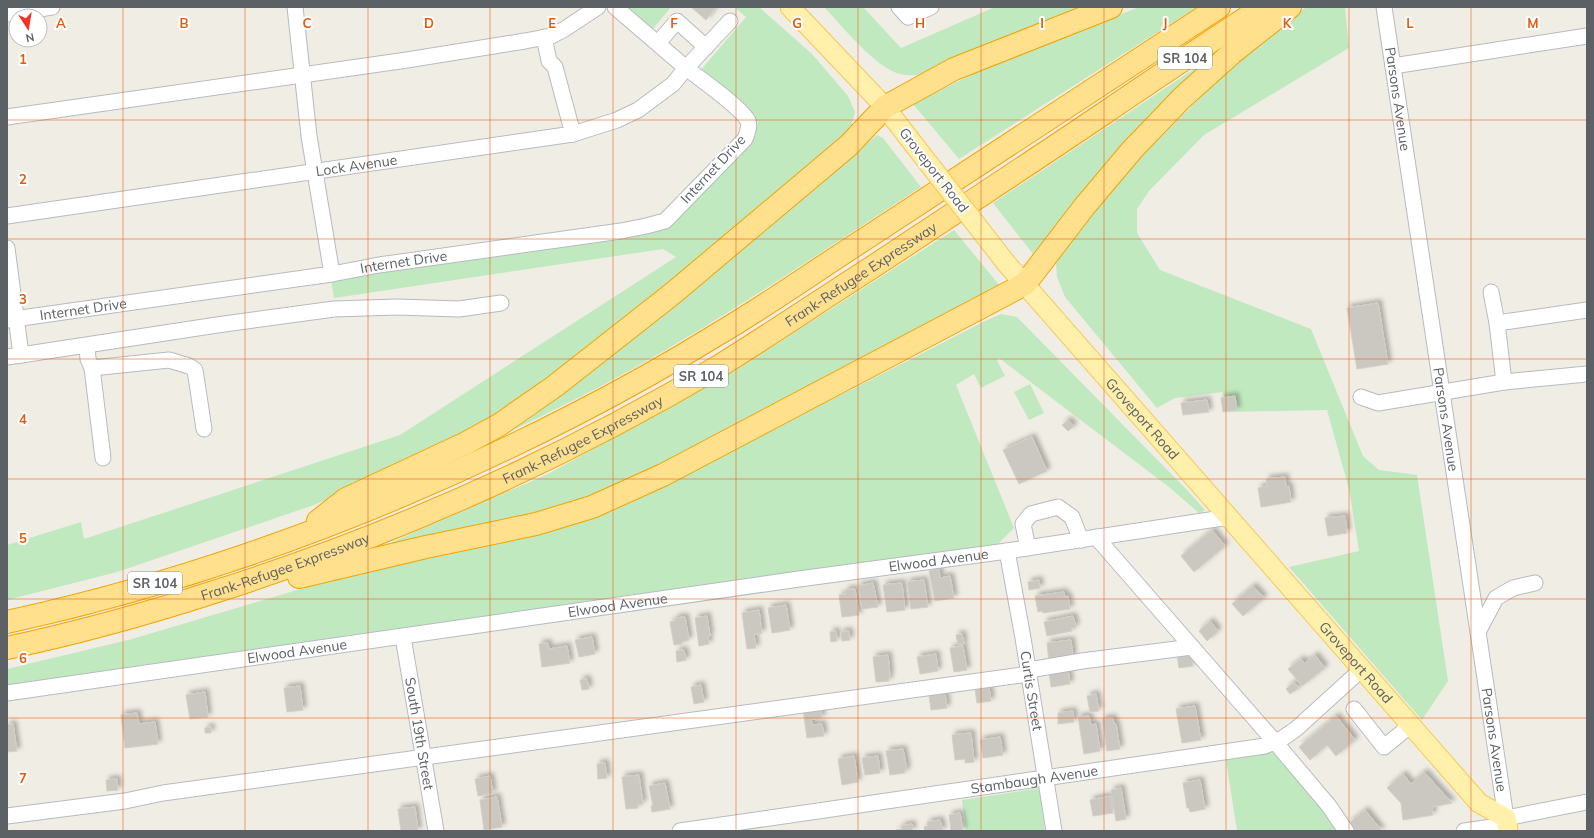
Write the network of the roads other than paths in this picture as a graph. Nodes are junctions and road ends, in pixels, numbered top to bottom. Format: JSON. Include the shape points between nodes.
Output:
{"nodes":[{"id":1,"x":52,"y":7,"type":"edge"},
{"id":2,"x":295,"y":7,"type":"edge"},
{"id":3,"x":598,"y":7,"type":"edge"},
{"id":4,"x":615,"y":7,"type":"edge"},
{"id":5,"x":790,"y":7,"type":"edge"},
{"id":6,"x":899,"y":7,"type":"edge"},
{"id":7,"x":930,"y":7,"type":"edge"},
{"id":8,"x":1111,"y":7,"type":"edge"},
{"id":9,"x":1219,"y":7,"type":"edge"},
{"id":10,"x":1263,"y":7,"type":"edge"},
{"id":11,"x":1290,"y":7,"type":"edge"},
{"id":12,"x":1384,"y":7,"type":"edge"},
{"id":13,"x":7,"y":14,"type":"edge"},
{"id":14,"x":730,"y":21,"type":"dead end"},
{"id":15,"x":1587,"y":36,"type":"edge"},
{"id":16,"x":544,"y":37,"type":"junction"},
{"id":17,"x":658,"y":43,"type":"junction"},
{"id":18,"x":706,"y":47,"type":"junction"},
{"id":19,"x":1393,"y":66,"type":"junction"},
{"id":20,"x":686,"y":68,"type":"junction"},
{"id":21,"x":303,"y":74,"type":"junction"},
{"id":22,"x":884,"y":107,"type":"junction"},
{"id":23,"x":7,"y":117,"type":"edge"},
{"id":24,"x":573,"y":134,"type":"junction"},
{"id":25,"x":315,"y":171,"type":"junction"},
{"id":26,"x":7,"y":216,"type":"edge"},
{"id":27,"x":7,"y":248,"type":"edge"},
{"id":28,"x":332,"y":274,"type":"junction"},
{"id":29,"x":1025,"y":284,"type":"junction"},
{"id":30,"x":1491,"y":292,"type":"dead end"},
{"id":31,"x":501,"y":303,"type":"dead end"},
{"id":32,"x":1587,"y":310,"type":"edge"},
{"id":33,"x":12,"y":320,"type":"edge"},
{"id":34,"x":1497,"y":323,"type":"junction"},
{"id":35,"x":87,"y":346,"type":"junction"},
{"id":36,"x":14,"y":356,"type":"edge"},
{"id":37,"x":92,"y":368,"type":"junction"},
{"id":38,"x":1587,"y":374,"type":"edge"},
{"id":39,"x":1504,"y":382,"type":"junction"},
{"id":40,"x":1442,"y":393,"type":"junction"},
{"id":41,"x":1361,"y":397,"type":"dead end"},
{"id":42,"x":204,"y":430,"type":"dead end"},
{"id":43,"x":103,"y":458,"type":"dead end"},
{"id":44,"x":1230,"y":517,"type":"junction"},
{"id":45,"x":300,"y":536,"type":"junction"},
{"id":46,"x":1096,"y":537,"type":"junction"},
{"id":47,"x":1081,"y":540,"type":"junction"},
{"id":48,"x":1028,"y":548,"type":"junction"},
{"id":49,"x":1007,"y":551,"type":"junction"},
{"id":50,"x":262,"y":577,"type":"junction"},
{"id":51,"x":1535,"y":583,"type":"dead end"},
{"id":52,"x":7,"y":622,"type":"edge"},
{"id":53,"x":1478,"y":632,"type":"junction"},
{"id":54,"x":403,"y":637,"type":"junction"},
{"id":55,"x":1192,"y":647,"type":"junction"},
{"id":56,"x":7,"y":648,"type":"edge"},
{"id":57,"x":1362,"y":670,"type":"junction"},
{"id":58,"x":1029,"y":672,"type":"junction"},
{"id":59,"x":7,"y":693,"type":"edge"},
{"id":60,"x":1354,"y":709,"type":"dead end"},
{"id":61,"x":1411,"y":725,"type":"junction"},
{"id":62,"x":1275,"y":742,"type":"junction"},
{"id":63,"x":424,"y":758,"type":"junction"},
{"id":64,"x":1046,"y":778,"type":"junction"},
{"id":65,"x":1587,"y":802,"type":"edge"},
{"id":66,"x":7,"y":816,"type":"edge"},
{"id":67,"x":1507,"y":825,"type":"edge"},
{"id":68,"x":436,"y":831,"type":"edge"},
{"id":69,"x":680,"y":831,"type":"edge"},
{"id":70,"x":1054,"y":831,"type":"edge"},
{"id":71,"x":1346,"y":831,"type":"edge"},
{"id":72,"x":1464,"y":831,"type":"edge"}],
"edges":[{"from":1,"to":13,"type":"street"},
{"from":2,"to":21,"type":"street"},
{"from":3,"to":16,"type":"street","via":[[563,30]]},
{"from":4,"to":17,"type":"street"},
{"from":5,"to":22,"type":"main road","name":"Groveport Road"},
{"from":6,"to":7,"type":"street","via":[[908,17]]},
{"from":8,"to":22,"type":"highway","via":[[954,70]]},
{"from":9,"to":45,"type":"highway","name":"Frank-Refugee Expressway","number":"SR 104","via":[[720,334],[575,414],[491,456]]},
{"from":10,"to":50,"type":"highway","name":"Frank-Refugee Expressway","number":"SR 104","via":[[841,287],[722,364],[672,393],[580,442],[453,503],[354,544]]},
{"from":11,"to":29,"type":"highway","via":[[1232,53],[1148,133],[1084,207]]},
{"from":12,"to":19,"type":"street","name":"Parsons Avenue"},
{"from":14,"to":18,"type":"street","name":"Lock Avenue"},
{"from":15,"to":19,"type":"street"},
{"from":16,"to":21,"type":"street"},
{"from":16,"to":24,"type":"street","via":[[549,61],[555,67]]},
{"from":17,"to":18,"type":"street","via":[[677,21]]},
{"from":17,"to":20,"type":"street"},
{"from":18,"to":20,"type":"street","name":"Lock Avenue"},
{"from":19,"to":40,"type":"street","name":"Parsons Avenue"},
{"from":20,"to":24,"type":"street","name":"Lock Avenue","via":[[673,84],[638,110],[617,120]]},
{"from":20,"to":28,"type":"street","name":"Internet Drive","via":[[740,111],[748,121],[749,128],[745,139],[665,221],[621,231]]},
{"from":21,"to":23,"type":"street"},
{"from":21,"to":25,"type":"street"},
{"from":22,"to":29,"type":"main road","name":"Groveport Road","bridge":true},
{"from":22,"to":45,"type":"highway","via":[[848,146],[672,294],[555,386],[499,425],[466,443],[346,499]]},
{"from":24,"to":25,"type":"street","name":"Lock Avenue"},
{"from":25,"to":26,"type":"street","name":"Lock Avenue"},
{"from":25,"to":28,"type":"street"},
{"from":27,"to":33,"type":"street"},
{"from":28,"to":33,"type":"street","name":"Internet Drive"},
{"from":29,"to":44,"type":"main road","name":"Groveport Road"},
{"from":29,"to":50,"type":"highway","via":[[663,475],[592,508],[536,524],[290,579]]},
{"from":30,"to":34,"type":"street"},
{"from":31,"to":35,"type":"street","via":[[459,309],[334,309]]},
{"from":32,"to":34,"type":"street"},
{"from":33,"to":36,"type":"street"},
{"from":34,"to":39,"type":"street"},
{"from":35,"to":36,"type":"street"},
{"from":35,"to":37,"type":"street"},
{"from":37,"to":42,"type":"street","via":[[169,360],[189,366],[195,370]]},
{"from":37,"to":43,"type":"street"},
{"from":38,"to":39,"type":"street"},
{"from":39,"to":40,"type":"street"},
{"from":40,"to":41,"type":"street","via":[[1378,403]]},
{"from":40,"to":53,"type":"street","name":"Parsons Avenue"},
{"from":44,"to":46,"type":"street","name":"Elwood Avenue"},
{"from":44,"to":57,"type":"main road","name":"Groveport Road"},
{"from":45,"to":52,"type":"highway","name":"Frank-Refugee Expressway","number":"SR 104","via":[[131,591]]},
{"from":46,"to":47,"type":"street","name":"Elwood Avenue"},
{"from":46,"to":55,"type":"street"},
{"from":47,"to":48,"type":"street","name":"Elwood Avenue"},
{"from":47,"to":48,"type":"street","via":[[1072,517],[1058,507],[1031,514],[1023,524]]},
{"from":48,"to":49,"type":"street","name":"Elwood Avenue"},
{"from":49,"to":54,"type":"street","name":"Elwood Avenue"},
{"from":49,"to":58,"type":"street","name":"Curtis Street"},
{"from":50,"to":56,"type":"highway","name":"Frank-Refugee Expressway","number":"SR 104","via":[[97,627]]},
{"from":51,"to":53,"type":"street","via":[[1513,588],[1496,598]]},
{"from":53,"to":67,"type":"street","name":"Parsons Avenue"},
{"from":54,"to":59,"type":"street","name":"Elwood Avenue"},
{"from":54,"to":63,"type":"street","name":"South 19th Street"},
{"from":55,"to":58,"type":"street","via":[[1082,661]]},
{"from":55,"to":62,"type":"street"},
{"from":57,"to":61,"type":"main road","name":"Groveport Road"},
{"from":57,"to":62,"type":"street","name":"Stambaugh Avenue","via":[[1296,728]]},
{"from":58,"to":63,"type":"street"},
{"from":58,"to":64,"type":"street","name":"Curtis Street"},
{"from":60,"to":61,"type":"street","via":[[1384,747]]},
{"from":61,"to":67,"type":"main road","name":"Groveport Road","via":[[1479,803]]},
{"from":62,"to":64,"type":"street","name":"Stambaugh Avenue","via":[[1245,749]]},
{"from":62,"to":71,"type":"street","via":[[1329,806]]},
{"from":63,"to":66,"type":"street"},
{"from":63,"to":68,"type":"street","name":"South 19th Street"},
{"from":64,"to":69,"type":"street","name":"Stambaugh Avenue"},
{"from":64,"to":70,"type":"street","name":"Curtis Street"},
{"from":65,"to":67,"type":"street"},
{"from":67,"to":72,"type":"street"}]}
